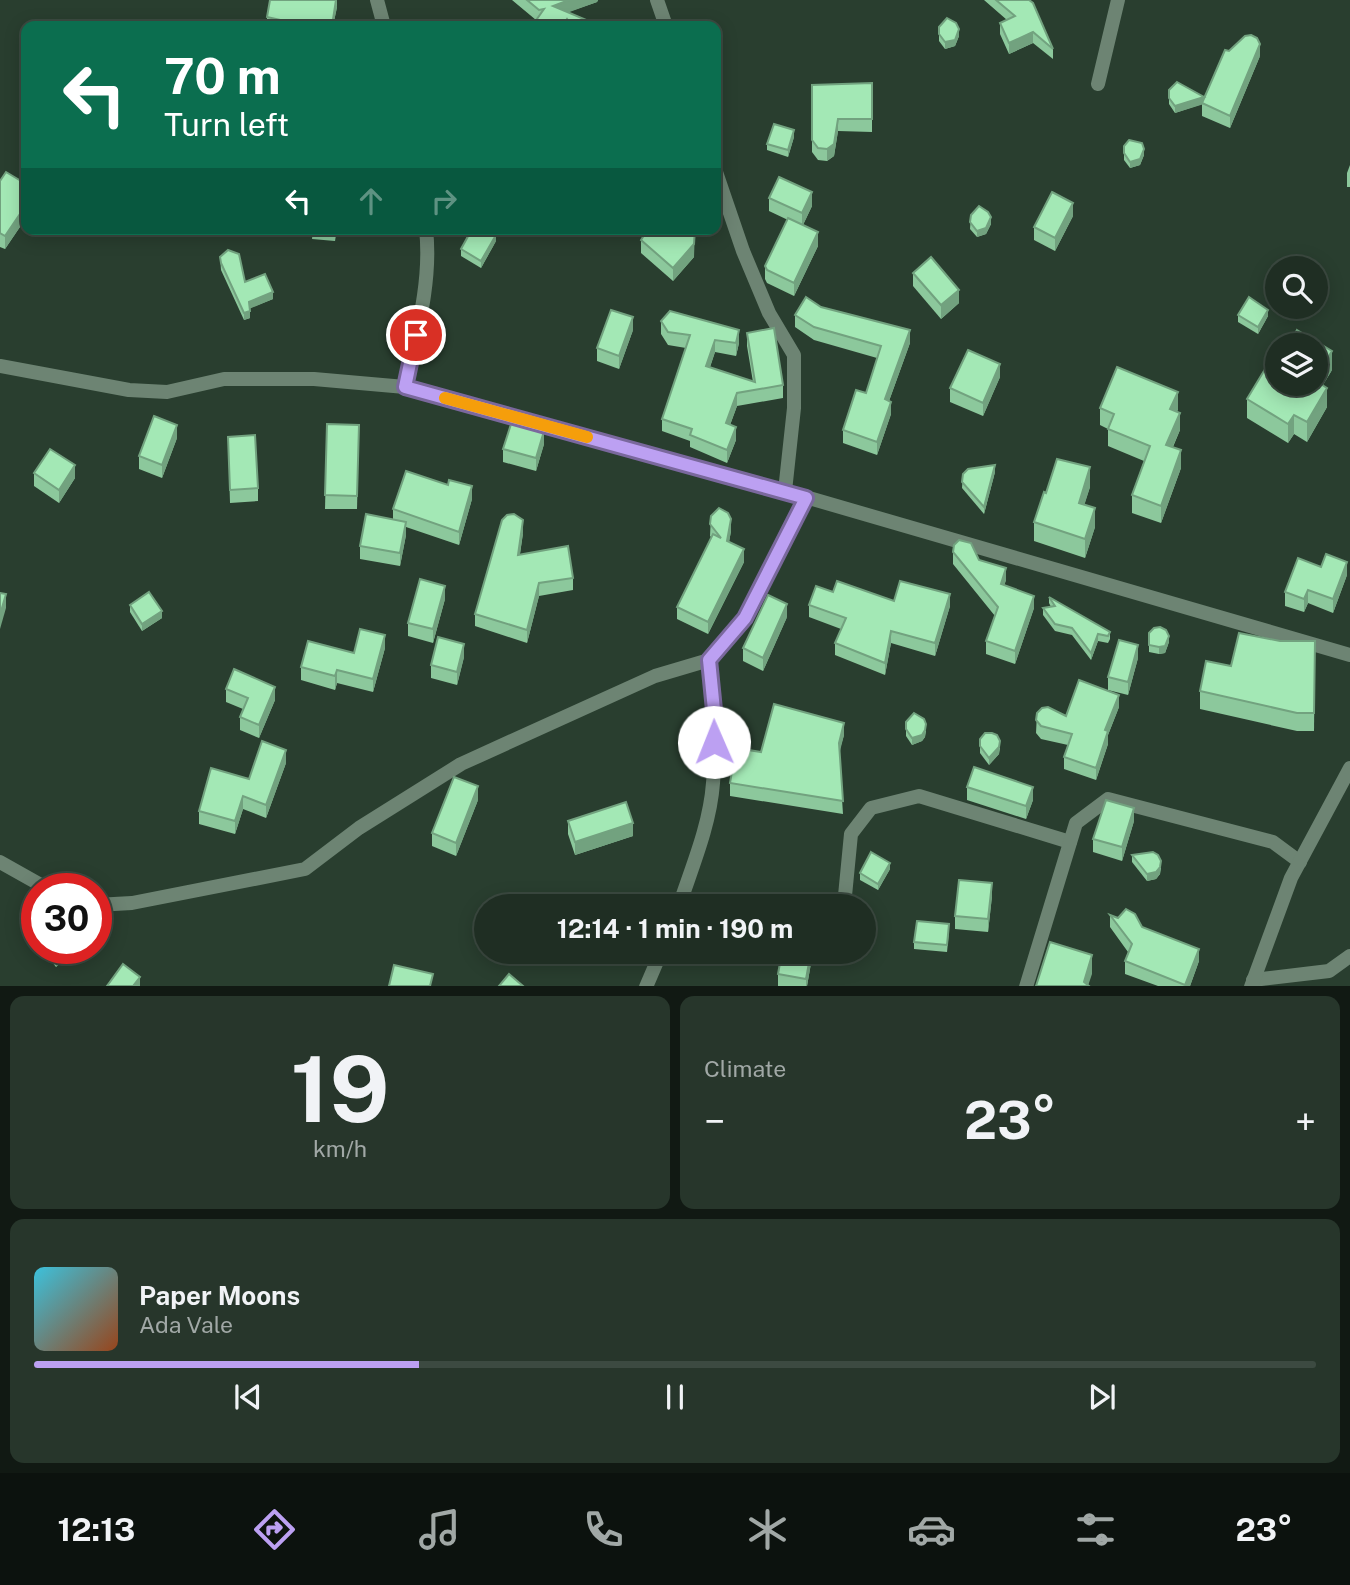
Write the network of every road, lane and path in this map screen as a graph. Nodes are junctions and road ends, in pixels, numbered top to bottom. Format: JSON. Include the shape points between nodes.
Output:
{"nodes":[{"id":1,"x":377,"y":0,"type":"edge"},
{"id":2,"x":657,"y":0,"type":"edge"},
{"id":3,"x":1118,"y":0,"type":"edge"},
{"id":4,"x":383,"y":21,"type":"edge"},
{"id":5,"x":664,"y":21,"type":"edge"},
{"id":6,"x":1098,"y":84,"type":"dead end"},
{"id":7,"x":721,"y":187,"type":"edge"},
{"id":8,"x":427,"y":235,"type":"edge"},
{"id":9,"x":0,"y":366,"type":"edge"},
{"id":10,"x":405,"y":387,"type":"junction"},
{"id":11,"x":785,"y":491,"type":"junction"},
{"id":12,"x":806,"y":498,"type":"junction"},
{"id":13,"x":1350,"y":655,"type":"edge"},
{"id":14,"x":709,"y":660,"type":"junction"},
{"id":15,"x":1350,"y":768,"type":"edge"},
{"id":16,"x":1070,"y":842,"type":"junction"},
{"id":17,"x":0,"y":862,"type":"edge"},
{"id":18,"x":1300,"y":862,"type":"junction"},
{"id":19,"x":21,"y":874,"type":"edge"},
{"id":20,"x":683,"y":894,"type":"edge"},
{"id":21,"x":845,"y":894,"type":"edge"},
{"id":22,"x":112,"y":904,"type":"edge"},
{"id":23,"x":1350,"y":956,"type":"edge"},
{"id":24,"x":656,"y":964,"type":"edge"},
{"id":25,"x":1252,"y":983,"type":"edge"},
{"id":26,"x":646,"y":986,"type":"edge"},
{"id":27,"x":1026,"y":986,"type":"edge"}],
"edges":[{"from":1,"to":4,"type":"street"},
{"from":2,"to":5,"type":"street"},
{"from":3,"to":6,"type":"street"},
{"from":7,"to":11,"type":"street","via":[[769,313],[794,355]]},
{"from":8,"to":10,"type":"street","via":[[422,309]]},
{"from":9,"to":10,"type":"street","via":[[142,391],[167,392],[224,379],[314,379]]},
{"from":10,"to":11,"type":"street"},
{"from":11,"to":12,"type":"street"},
{"from":12,"to":13,"type":"street"},
{"from":12,"to":14,"type":"street","via":[[745,618]]},
{"from":14,"to":20,"type":"street","via":[[715,720],[713,785]]},
{"from":14,"to":22,"type":"street","via":[[655,676],[461,764],[359,828],[305,869]]},
{"from":15,"to":18,"type":"street"},
{"from":16,"to":18,"type":"street","via":[[1076,823],[1108,799],[1273,842]]},
{"from":16,"to":21,"type":"street","via":[[919,796],[871,808],[851,834]]},
{"from":16,"to":27,"type":"street"},
{"from":17,"to":19,"type":"street"},
{"from":18,"to":25,"type":"street"},
{"from":23,"to":25,"type":"street","via":[[1329,971]]},
{"from":24,"to":26,"type":"street"}]}
